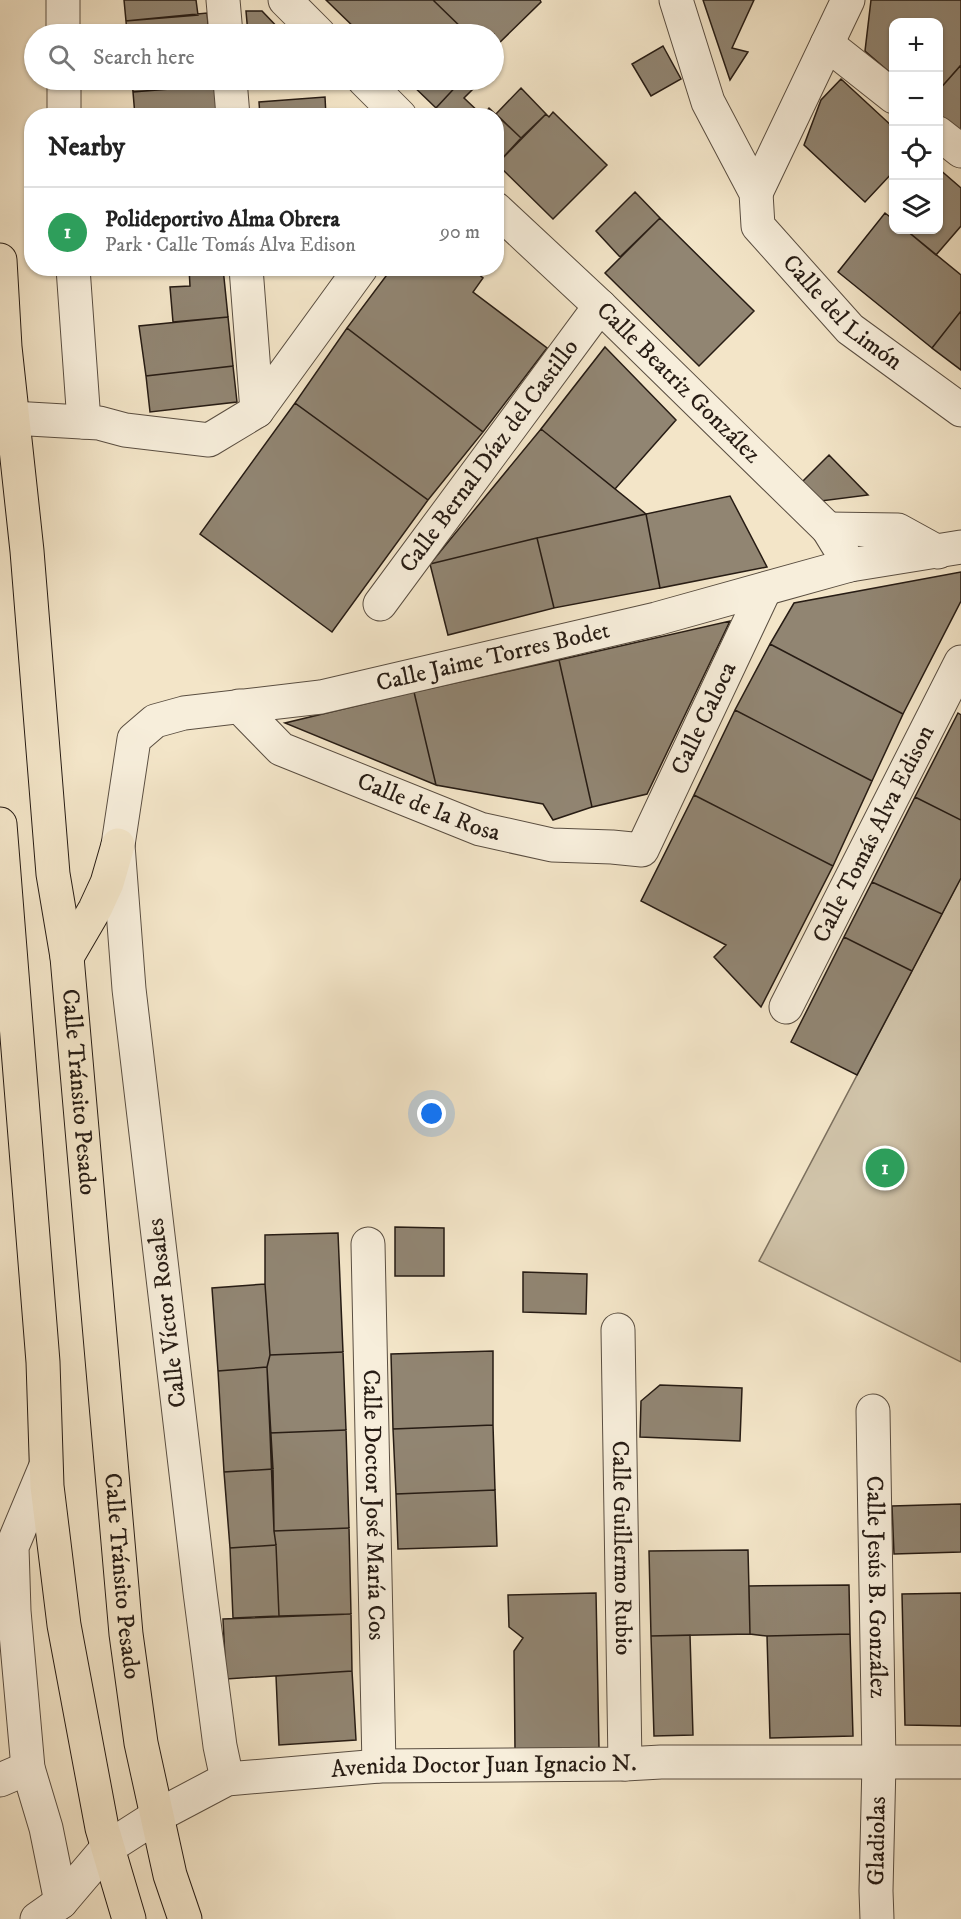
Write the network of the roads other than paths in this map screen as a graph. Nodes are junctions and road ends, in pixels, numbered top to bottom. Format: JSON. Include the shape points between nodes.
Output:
{"nodes":[{"id":1,"x":63,"y":0,"type":"edge"},
{"id":2,"x":223,"y":0,"type":"edge"},
{"id":3,"x":285,"y":0,"type":"edge"},
{"id":4,"x":676,"y":0,"type":"edge"},
{"id":5,"x":848,"y":0,"type":"edge"},
{"id":6,"x":63,"y":24,"type":"edge"},
{"id":7,"x":225,"y":24,"type":"edge"},
{"id":8,"x":309,"y":24,"type":"edge"},
{"id":9,"x":827,"y":44,"type":"junction"},
{"id":10,"x":64,"y":90,"type":"edge"},
{"id":11,"x":231,"y":90,"type":"edge"},
{"id":12,"x":374,"y":90,"type":"edge"},
{"id":13,"x":889,"y":93,"type":"edge"},
{"id":14,"x":64,"y":108,"type":"edge"},
{"id":15,"x":232,"y":108,"type":"edge"},
{"id":16,"x":392,"y":108,"type":"edge"},
{"id":17,"x":943,"y":136,"type":"edge"},
{"id":18,"x":961,"y":151,"type":"edge"},
{"id":19,"x":756,"y":193,"type":"junction"},
{"id":20,"x":504,"y":216,"type":"edge"},
{"id":21,"x":0,"y":260,"type":"edge"},
{"id":22,"x":74,"y":276,"type":"edge"},
{"id":23,"x":247,"y":276,"type":"edge"},
{"id":24,"x":355,"y":276,"type":"edge"},
{"id":25,"x":600,"y":306,"type":"junction"},
{"id":26,"x":961,"y":410,"type":"edge"},
{"id":27,"x":258,"y":411,"type":"junction"},
{"id":28,"x":12,"y":418,"type":"junction"},
{"id":29,"x":84,"y":422,"type":"junction"},
{"id":30,"x":828,"y":529,"type":"junction"},
{"id":31,"x":950,"y":549,"type":"edge"},
{"id":32,"x":850,"y":565,"type":"junction"},
{"id":33,"x":765,"y":589,"type":"junction"},
{"id":34,"x":380,"y":604,"type":"dead end"},
{"id":35,"x":961,"y":662,"type":"edge"},
{"id":36,"x":239,"y":706,"type":"junction"},
{"id":37,"x":0,"y":824,"type":"edge"},
{"id":38,"x":118,"y":846,"type":"junction"},
{"id":39,"x":642,"y":850,"type":"joint"},
{"id":40,"x":67,"y":957,"type":"junction"},
{"id":41,"x":8,"y":999,"type":"edge"},
{"id":42,"x":786,"y":1007,"type":"dead end"},
{"id":43,"x":368,"y":1244,"type":"dead end"},
{"id":44,"x":618,"y":1330,"type":"dead end"},
{"id":45,"x":873,"y":1411,"type":"dead end"},
{"id":46,"x":45,"y":1468,"type":"junction"},
{"id":47,"x":961,"y":1762,"type":"edge"},
{"id":48,"x":879,"y":1763,"type":"junction"},
{"id":49,"x":625,"y":1764,"type":"junction"},
{"id":50,"x":379,"y":1766,"type":"junction"},
{"id":51,"x":14,"y":1774,"type":"edge"},
{"id":52,"x":227,"y":1779,"type":"junction"},
{"id":53,"x":157,"y":1816,"type":"junction"},
{"id":54,"x":107,"y":1848,"type":"junction"},
{"id":55,"x":49,"y":1911,"type":"edge"},
{"id":56,"x":129,"y":1919,"type":"edge"},
{"id":57,"x":184,"y":1919,"type":"edge"},
{"id":58,"x":877,"y":1919,"type":"edge"}],
"edges":[{"from":1,"to":6,"type":"street"},
{"from":2,"to":7,"type":"street"},
{"from":3,"to":8,"type":"street"},
{"from":4,"to":19,"type":"street","via":[[708,102]]},
{"from":5,"to":9,"type":"street"},
{"from":9,"to":13,"type":"street"},
{"from":9,"to":19,"type":"street"},
{"from":10,"to":14,"type":"street"},
{"from":11,"to":15,"type":"street"},
{"from":12,"to":16,"type":"street"},
{"from":17,"to":18,"type":"street"},
{"from":19,"to":26,"type":"street","name":"Calle del Limón","via":[[758,226],[850,329]]},
{"from":20,"to":25,"type":"street","name":"Calle Beatriz González"},
{"from":21,"to":28,"type":"main road","name":"Calle Tránsito Pesado"},
{"from":22,"to":29,"type":"street"},
{"from":23,"to":27,"type":"street"},
{"from":24,"to":27,"type":"street"},
{"from":25,"to":30,"type":"street","name":"Calle Beatriz González"},
{"from":25,"to":34,"type":"street","name":"Calle Bernal Díaz del Castillo"},
{"from":27,"to":29,"type":"street","via":[[209,441]]},
{"from":28,"to":29,"type":"street"},
{"from":28,"to":40,"type":"main road","name":"Calle Tránsito Pesado","via":[[54,874]]},
{"from":30,"to":31,"type":"street","via":[[898,530]]},
{"from":30,"to":32,"type":"street","name":"Calle Beatriz González"},
{"from":31,"to":32,"type":"street","name":"Calle Jaime Torres Bodet"},
{"from":32,"to":33,"type":"street","name":"Calle Jaime Torres Bodet"},
{"from":33,"to":36,"type":"street","name":"Calle Jaime Torres Bodet","via":[[656,619],[321,697]]},
{"from":33,"to":39,"type":"street","name":"Calle Caloca"},
{"from":35,"to":42,"type":"street","name":"Calle Tomás Alva Edison"},
{"from":36,"to":38,"type":"street","name":"Calle Jaime Torres Bodet","via":[[155,721],[134,739]]},
{"from":36,"to":39,"type":"street","name":"Calle de la Rosa","via":[[281,749],[480,830],[552,845]]},
{"from":37,"to":41,"type":"main road"},
{"from":38,"to":40,"type":"main road","via":[[95,909]]},
{"from":38,"to":52,"type":"street","name":"Calle Víctor Rosales","via":[[129,988],[184,1461]]},
{"from":40,"to":53,"type":"main road","name":"Calle Tránsito Pesado","via":[[126,1634],[141,1743]]},
{"from":41,"to":46,"type":"main road","via":[[43,1362]]},
{"from":43,"to":50,"type":"street","name":"Calle Doctor José María Cos"},
{"from":44,"to":49,"type":"street","name":"Calle Guillermo Rubio"},
{"from":45,"to":48,"type":"street","name":"Calle Jesús B. González"},
{"from":46,"to":51,"type":"street","via":[[12,1547]]},
{"from":46,"to":54,"type":"main road","via":[[64,1625]]},
{"from":47,"to":48,"type":"street","name":"Avenida Doctor Juan Ignacio N."},
{"from":48,"to":49,"type":"street","name":"Avenida Doctor Juan Ignacio N."},
{"from":48,"to":58,"type":"street","name":"Gladiolas"},
{"from":49,"to":50,"type":"street","name":"Avenida Doctor Juan Ignacio N."},
{"from":50,"to":52,"type":"street","name":"Avenida Doctor Juan Ignacio N."},
{"from":51,"to":55,"type":"street","via":[[46,1828]]},
{"from":52,"to":53,"type":"street","name":"Avenida Doctor Juan Ignacio N."},
{"from":53,"to":54,"type":"street","name":"Avenida Doctor Juan Ignacio N."},
{"from":53,"to":57,"type":"main road","name":"Calle Tránsito Pesado"},
{"from":54,"to":55,"type":"street","name":"Avenida Doctor Juan Ignacio N."},
{"from":54,"to":56,"type":"main road"}]}
